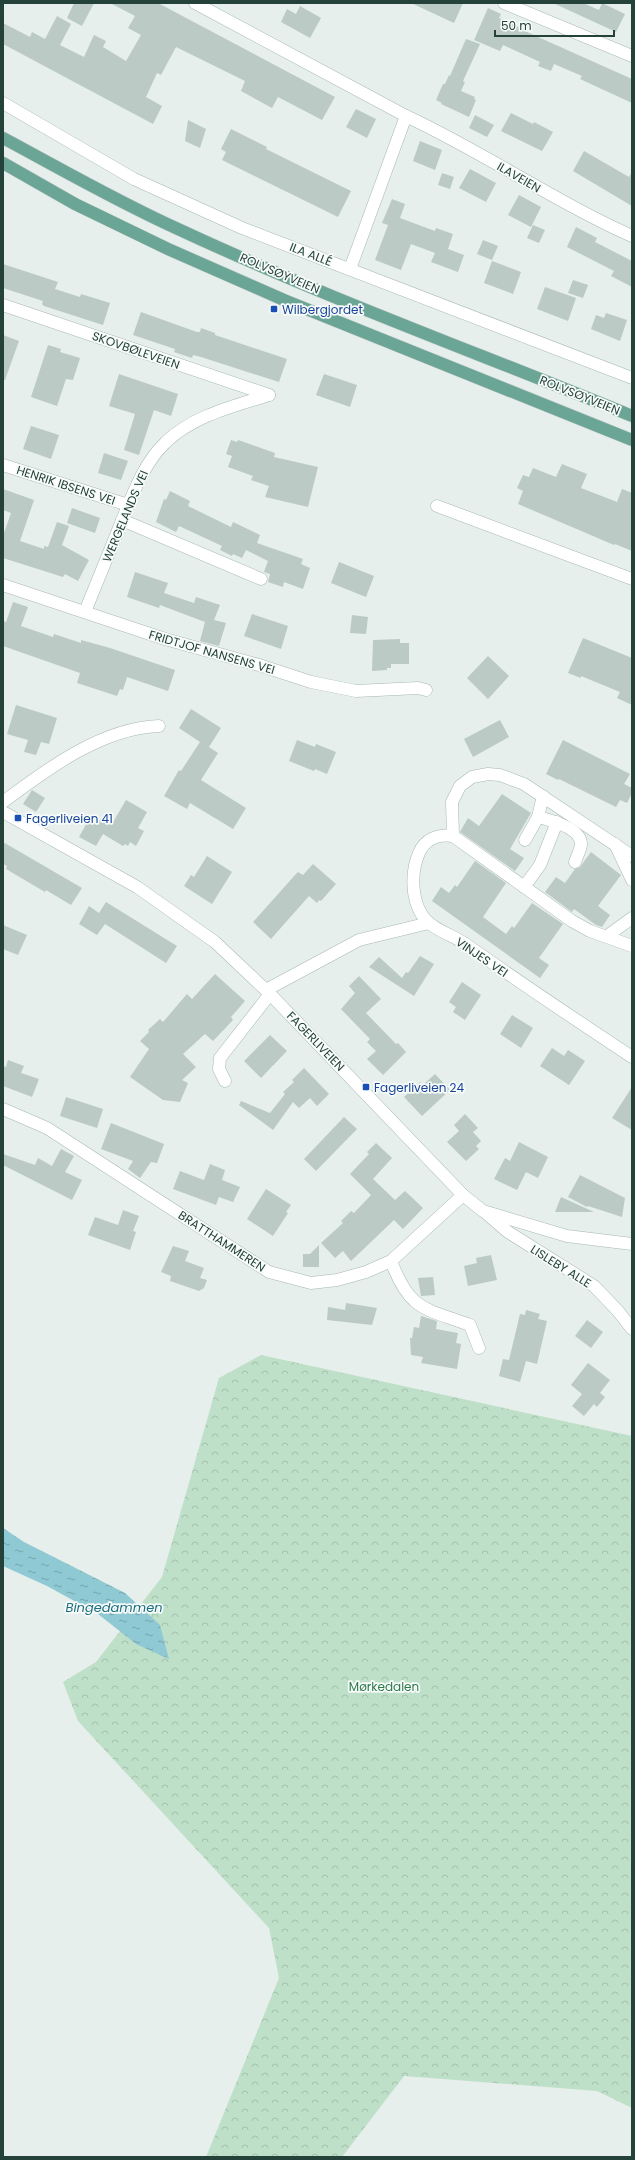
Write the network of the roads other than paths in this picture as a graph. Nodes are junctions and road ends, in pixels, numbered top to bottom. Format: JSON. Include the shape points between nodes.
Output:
{"nodes":[{"id":1,"x":195,"y":3,"type":"edge"},
{"id":2,"x":504,"y":3,"type":"edge"},
{"id":3,"x":632,"y":56,"type":"edge"},
{"id":4,"x":3,"y":103,"type":"edge"},
{"id":5,"x":406,"y":116,"type":"junction"},
{"id":6,"x":3,"y":138,"type":"edge"},
{"id":7,"x":3,"y":163,"type":"edge"},
{"id":8,"x":632,"y":236,"type":"edge"},
{"id":9,"x":350,"y":269,"type":"junction"},
{"id":10,"x":3,"y":305,"type":"edge"},
{"id":11,"x":632,"y":378,"type":"edge"},
{"id":12,"x":269,"y":395,"type":"joint"},
{"id":13,"x":632,"y":416,"type":"edge"},
{"id":14,"x":632,"y":440,"type":"edge"},
{"id":15,"x":3,"y":466,"type":"edge"},
{"id":16,"x":128,"y":505,"type":"junction"},
{"id":17,"x":437,"y":506,"type":"dead end"},
{"id":18,"x":122,"y":520,"type":"junction"},
{"id":19,"x":261,"y":579,"type":"dead end"},
{"id":20,"x":632,"y":579,"type":"edge"},
{"id":21,"x":3,"y":585,"type":"edge"},
{"id":22,"x":85,"y":612,"type":"junction"},
{"id":23,"x":426,"y":690,"type":"dead end"},
{"id":24,"x":160,"y":726,"type":"dead end"},
{"id":25,"x":543,"y":796,"type":"junction"},
{"id":26,"x":3,"y":802,"type":"edge"},
{"id":27,"x":3,"y":812,"type":"edge"},
{"id":28,"x":538,"y":817,"type":"junction"},
{"id":29,"x":556,"y":822,"type":"junction"},
{"id":30,"x":453,"y":836,"type":"junction"},
{"id":31,"x":525,"y":840,"type":"dead end"},
{"id":32,"x":615,"y":844,"type":"junction"},
{"id":33,"x":632,"y":856,"type":"edge"},
{"id":34,"x":575,"y":862,"type":"dead end"},
{"id":35,"x":632,"y":880,"type":"edge"},
{"id":36,"x":524,"y":887,"type":"junction"},
{"id":37,"x":632,"y":918,"type":"edge"},
{"id":38,"x":429,"y":923,"type":"junction"},
{"id":39,"x":607,"y":936,"type":"junction"},
{"id":40,"x":632,"y":946,"type":"edge"},
{"id":41,"x":268,"y":992,"type":"junction"},
{"id":42,"x":632,"y":1057,"type":"edge"},
{"id":43,"x":225,"y":1081,"type":"dead end"},
{"id":44,"x":3,"y":1109,"type":"edge"},
{"id":45,"x":463,"y":1195,"type":"junction"},
{"id":46,"x":483,"y":1210,"type":"junction"},
{"id":47,"x":632,"y":1244,"type":"edge"},
{"id":48,"x":391,"y":1261,"type":"junction"},
{"id":49,"x":632,"y":1329,"type":"edge"},
{"id":50,"x":479,"y":1348,"type":"dead end"}],
"edges":[{"from":1,"to":5,"type":"street","name":"ILAVEIEN"},
{"from":2,"to":3,"type":"street"},
{"from":4,"to":9,"type":"street","name":"ILA ALLÉ","via":[[134,179],[242,228]]},
{"from":5,"to":8,"type":"street","name":"ILAVEIEN","via":[[440,132],[588,216]]},
{"from":5,"to":9,"type":"street"},
{"from":6,"to":13,"type":"main road","name":"ROLVSØYVEIEN","via":[[177,229],[292,279]]},
{"from":7,"to":14,"type":"main road","name":"ROLVSØYVEIEN","via":[[75,204],[175,252],[284,300]]},
{"from":9,"to":11,"type":"street","name":"ILA ALLÉ"},
{"from":10,"to":12,"type":"street","name":"SKOVBØLEVEIEN"},
{"from":12,"to":16,"type":"street","name":"WERGELANDS VEI","via":[[230,407],[188,425],[165,442],[146,467]]},
{"from":15,"to":16,"type":"street","name":"HENRIK IBSENS VEI"},
{"from":16,"to":18,"type":"street","name":"WERGELANDS VEI"},
{"from":17,"to":20,"type":"street"},
{"from":18,"to":19,"type":"street"},
{"from":18,"to":22,"type":"street","name":"WERGELANDS VEI"},
{"from":21,"to":22,"type":"street","name":"FRIDTJOF NANSENS VEI"},
{"from":22,"to":23,"type":"street","name":"FRIDTJOF NANSENS VEI","via":[[165,639],[311,682],[356,691],[418,688]]},
{"from":24,"to":26,"type":"street","via":[[133,730],[84,749]]},
{"from":25,"to":28,"type":"street"},
{"from":25,"to":30,"type":"street","via":[[511,779],[488,774],[472,777],[460,786],[452,802]]},
{"from":25,"to":32,"type":"street"},
{"from":27,"to":41,"type":"street","name":"FAGERLIVEIEN","via":[[137,887],[215,942]]},
{"from":28,"to":29,"type":"street"},
{"from":28,"to":31,"type":"street"},
{"from":29,"to":34,"type":"street","via":[[579,837],[581,844]]},
{"from":29,"to":36,"type":"street","via":[[540,866]]},
{"from":30,"to":36,"type":"street"},
{"from":30,"to":38,"type":"street","name":"VINJES VEI","via":[[430,839],[424,844],[416,860],[414,882],[417,906]]},
{"from":32,"to":33,"type":"street"},
{"from":32,"to":35,"type":"street"},
{"from":36,"to":39,"type":"street","via":[[572,921],[590,931]]},
{"from":37,"to":39,"type":"street"},
{"from":38,"to":41,"type":"street","via":[[359,940]]},
{"from":38,"to":42,"type":"street","name":"VINJES VEI","via":[[462,942]]},
{"from":39,"to":40,"type":"street"},
{"from":41,"to":43,"type":"street","via":[[220,1058],[219,1069]]},
{"from":41,"to":45,"type":"street","name":"FAGERLIVEIEN"},
{"from":44,"to":48,"type":"street","name":"BRATTHAMMEREN","via":[[47,1128],[269,1272],[311,1283],[337,1280],[366,1272]]},
{"from":45,"to":46,"type":"street","name":"FAGERLIVEIEN"},
{"from":45,"to":48,"type":"street","name":"BRATTHAMMEREN"},
{"from":46,"to":47,"type":"street","name":"FAGERLIVEIEN","via":[[567,1236]]},
{"from":46,"to":49,"type":"street","name":"LISLEBY ALLE","via":[[508,1232],[594,1286]]},
{"from":48,"to":50,"type":"street","via":[[409,1297],[424,1309],[470,1325]]}]}
